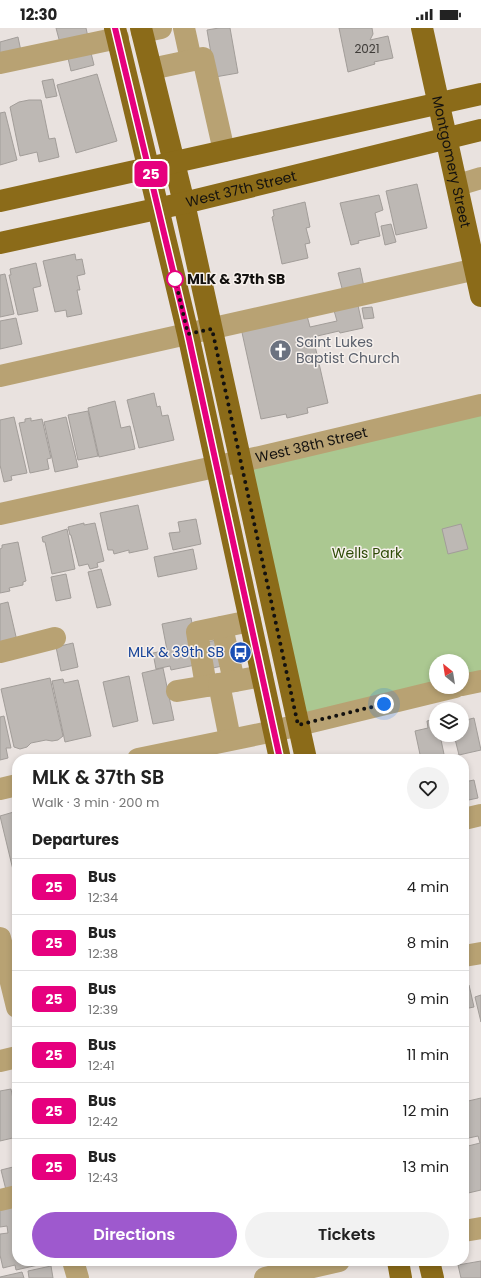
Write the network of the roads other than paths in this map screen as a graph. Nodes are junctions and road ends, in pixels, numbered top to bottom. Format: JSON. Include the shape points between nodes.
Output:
{"nodes":[{"id":1,"x":184,"y":28,"type":"edge"},
{"id":2,"x":422,"y":28,"type":"edge"},
{"id":3,"x":148,"y":29,"type":"edge"},
{"id":4,"x":116,"y":33,"type":"edge"},
{"id":5,"x":190,"y":60,"type":"junction"},
{"id":6,"x":0,"y":63,"type":"edge"},
{"id":7,"x":151,"y":69,"type":"junction"},
{"id":8,"x":481,"y":94,"type":"edge"},
{"id":9,"x":439,"y":105,"type":"junction"},
{"id":10,"x":481,"y":130,"type":"edge"},
{"id":11,"x":447,"y":138,"type":"junction"},
{"id":12,"x":224,"y":150,"type":"junction"},
{"id":13,"x":174,"y":161,"type":"junction"},
{"id":14,"x":150,"y":168,"type":"junction"},
{"id":15,"x":481,"y":178,"type":"edge"},
{"id":16,"x":458,"y":184,"type":"junction"},
{"id":17,"x":0,"y":202,"type":"edge"},
{"id":18,"x":184,"y":203,"type":"junction"},
{"id":19,"x":159,"y":208,"type":"junction"},
{"id":20,"x":475,"y":235,"type":"edge"},
{"id":21,"x":0,"y":243,"type":"edge"},
{"id":22,"x":478,"y":269,"type":"edge"},
{"id":23,"x":481,"y":296,"type":"edge"},
{"id":24,"x":212,"y":329,"type":"junction"},
{"id":25,"x":188,"y":334,"type":"junction"},
{"id":26,"x":0,"y":376,"type":"edge"},
{"id":27,"x":481,"y":405,"type":"edge"},
{"id":28,"x":241,"y":461,"type":"junction"},
{"id":29,"x":217,"y":466,"type":"junction"},
{"id":30,"x":0,"y":514,"type":"edge"},
{"id":31,"x":250,"y":621,"type":"junction"},
{"id":32,"x":222,"y":627,"type":"junction"},
{"id":33,"x":56,"y":638,"type":"dead end"},
{"id":34,"x":0,"y":652,"type":"edge"},
{"id":35,"x":262,"y":676,"type":"junction"},
{"id":36,"x":481,"y":681,"type":"edge"},
{"id":37,"x":220,"y":684,"type":"junction"},
{"id":38,"x":469,"y":684,"type":"edge"},
{"id":39,"x":177,"y":691,"type":"dead end"},
{"id":40,"x":429,"y":693,"type":"edge"},
{"id":41,"x":298,"y":725,"type":"junction"},
{"id":42,"x":274,"y":731,"type":"junction"},
{"id":43,"x":230,"y":739,"type":"junction"},
{"id":44,"x":161,"y":754,"type":"edge"},
{"id":45,"x":279,"y":754,"type":"edge"},
{"id":46,"x":305,"y":754,"type":"edge"},
{"id":47,"x":12,"y":786,"type":"edge"},
{"id":48,"x":0,"y":789,"type":"edge"},
{"id":49,"x":481,"y":815,"type":"edge"},
{"id":50,"x":469,"y":818,"type":"edge"},
{"id":51,"x":0,"y":938,"type":"edge"},
{"id":52,"x":481,"y":953,"type":"edge"},
{"id":53,"x":469,"y":955,"type":"edge"},
{"id":54,"x":12,"y":987,"type":"edge"},
{"id":55,"x":12,"y":1058,"type":"edge"},
{"id":56,"x":0,"y":1061,"type":"edge"},
{"id":57,"x":12,"y":1197,"type":"edge"},
{"id":58,"x":0,"y":1200,"type":"edge"},
{"id":59,"x":481,"y":1228,"type":"edge"},
{"id":60,"x":469,"y":1230,"type":"edge"},
{"id":61,"x":74,"y":1266,"type":"edge"},
{"id":62,"x":317,"y":1266,"type":"edge"},
{"id":63,"x":399,"y":1266,"type":"edge"},
{"id":64,"x":430,"y":1266,"type":"edge"},
{"id":65,"x":78,"y":1278,"type":"edge"},
{"id":66,"x":265,"y":1278,"type":"edge"},
{"id":67,"x":401,"y":1278,"type":"edge"},
{"id":68,"x":433,"y":1278,"type":"edge"}],
"edges":[{"from":1,"to":5,"type":"street"},
{"from":2,"to":9,"type":"main road","name":"Montgomery Street"},
{"from":3,"to":7,"type":"main road"},
{"from":4,"to":6,"type":"street"},
{"from":4,"to":14,"type":"main road"},
{"from":5,"to":7,"type":"street"},
{"from":5,"to":12,"type":"street","via":[[203,58]]},
{"from":7,"to":13,"type":"main road"},
{"from":8,"to":9,"type":"main road"},
{"from":9,"to":11,"type":"main road","name":"Montgomery Street"},
{"from":9,"to":12,"type":"main road"},
{"from":10,"to":11,"type":"main road","name":"West 37th Street"},
{"from":11,"to":16,"type":"main road","name":"Montgomery Street"},
{"from":11,"to":18,"type":"main road","name":"West 37th Street"},
{"from":12,"to":13,"type":"main road"},
{"from":13,"to":14,"type":"main road"},
{"from":13,"to":18,"type":"main road"},
{"from":14,"to":17,"type":"main road"},
{"from":14,"to":19,"type":"main road"},
{"from":15,"to":16,"type":"street"},
{"from":16,"to":20,"type":"main road","name":"Montgomery Street"},
{"from":18,"to":19,"type":"main road","name":"West 37th Street"},
{"from":18,"to":24,"type":"main road"},
{"from":19,"to":21,"type":"main road","name":"West 37th Street"},
{"from":19,"to":25,"type":"main road"},
{"from":20,"to":22,"type":"main road","name":"Montgomery Street"},
{"from":22,"to":23,"type":"main road","name":"Montgomery Street"},
{"from":22,"to":24,"type":"street"},
{"from":24,"to":25,"type":"street"},
{"from":24,"to":28,"type":"main road"},
{"from":25,"to":26,"type":"street"},
{"from":25,"to":29,"type":"main road"},
{"from":27,"to":28,"type":"street","name":"West 38th Street"},
{"from":28,"to":29,"type":"street","name":"West 38th Street"},
{"from":28,"to":41,"type":"main road"},
{"from":29,"to":30,"type":"street","name":"West 38th Street"},
{"from":29,"to":31,"type":"main road"},
{"from":31,"to":32,"type":"street"},
{"from":31,"to":35,"type":"main road"},
{"from":32,"to":37,"type":"street"},
{"from":32,"to":37,"type":"street","via":[[197,632]]},
{"from":33,"to":34,"type":"street"},
{"from":35,"to":37,"type":"street"},
{"from":35,"to":42,"type":"main road"},
{"from":36,"to":38,"type":"street"},
{"from":37,"to":39,"type":"street"},
{"from":37,"to":43,"type":"street"},
{"from":40,"to":41,"type":"street"},
{"from":41,"to":42,"type":"street"},
{"from":41,"to":46,"type":"main road"},
{"from":42,"to":43,"type":"street"},
{"from":42,"to":45,"type":"main road"},
{"from":43,"to":44,"type":"street"},
{"from":47,"to":48,"type":"street"},
{"from":49,"to":50,"type":"street"},
{"from":51,"to":54,"type":"street"},
{"from":52,"to":53,"type":"street"},
{"from":55,"to":56,"type":"street"},
{"from":57,"to":58,"type":"street"},
{"from":59,"to":60,"type":"street"},
{"from":61,"to":65,"type":"street"},
{"from":62,"to":66,"type":"street"},
{"from":63,"to":67,"type":"main road"},
{"from":64,"to":68,"type":"main road"}]}
